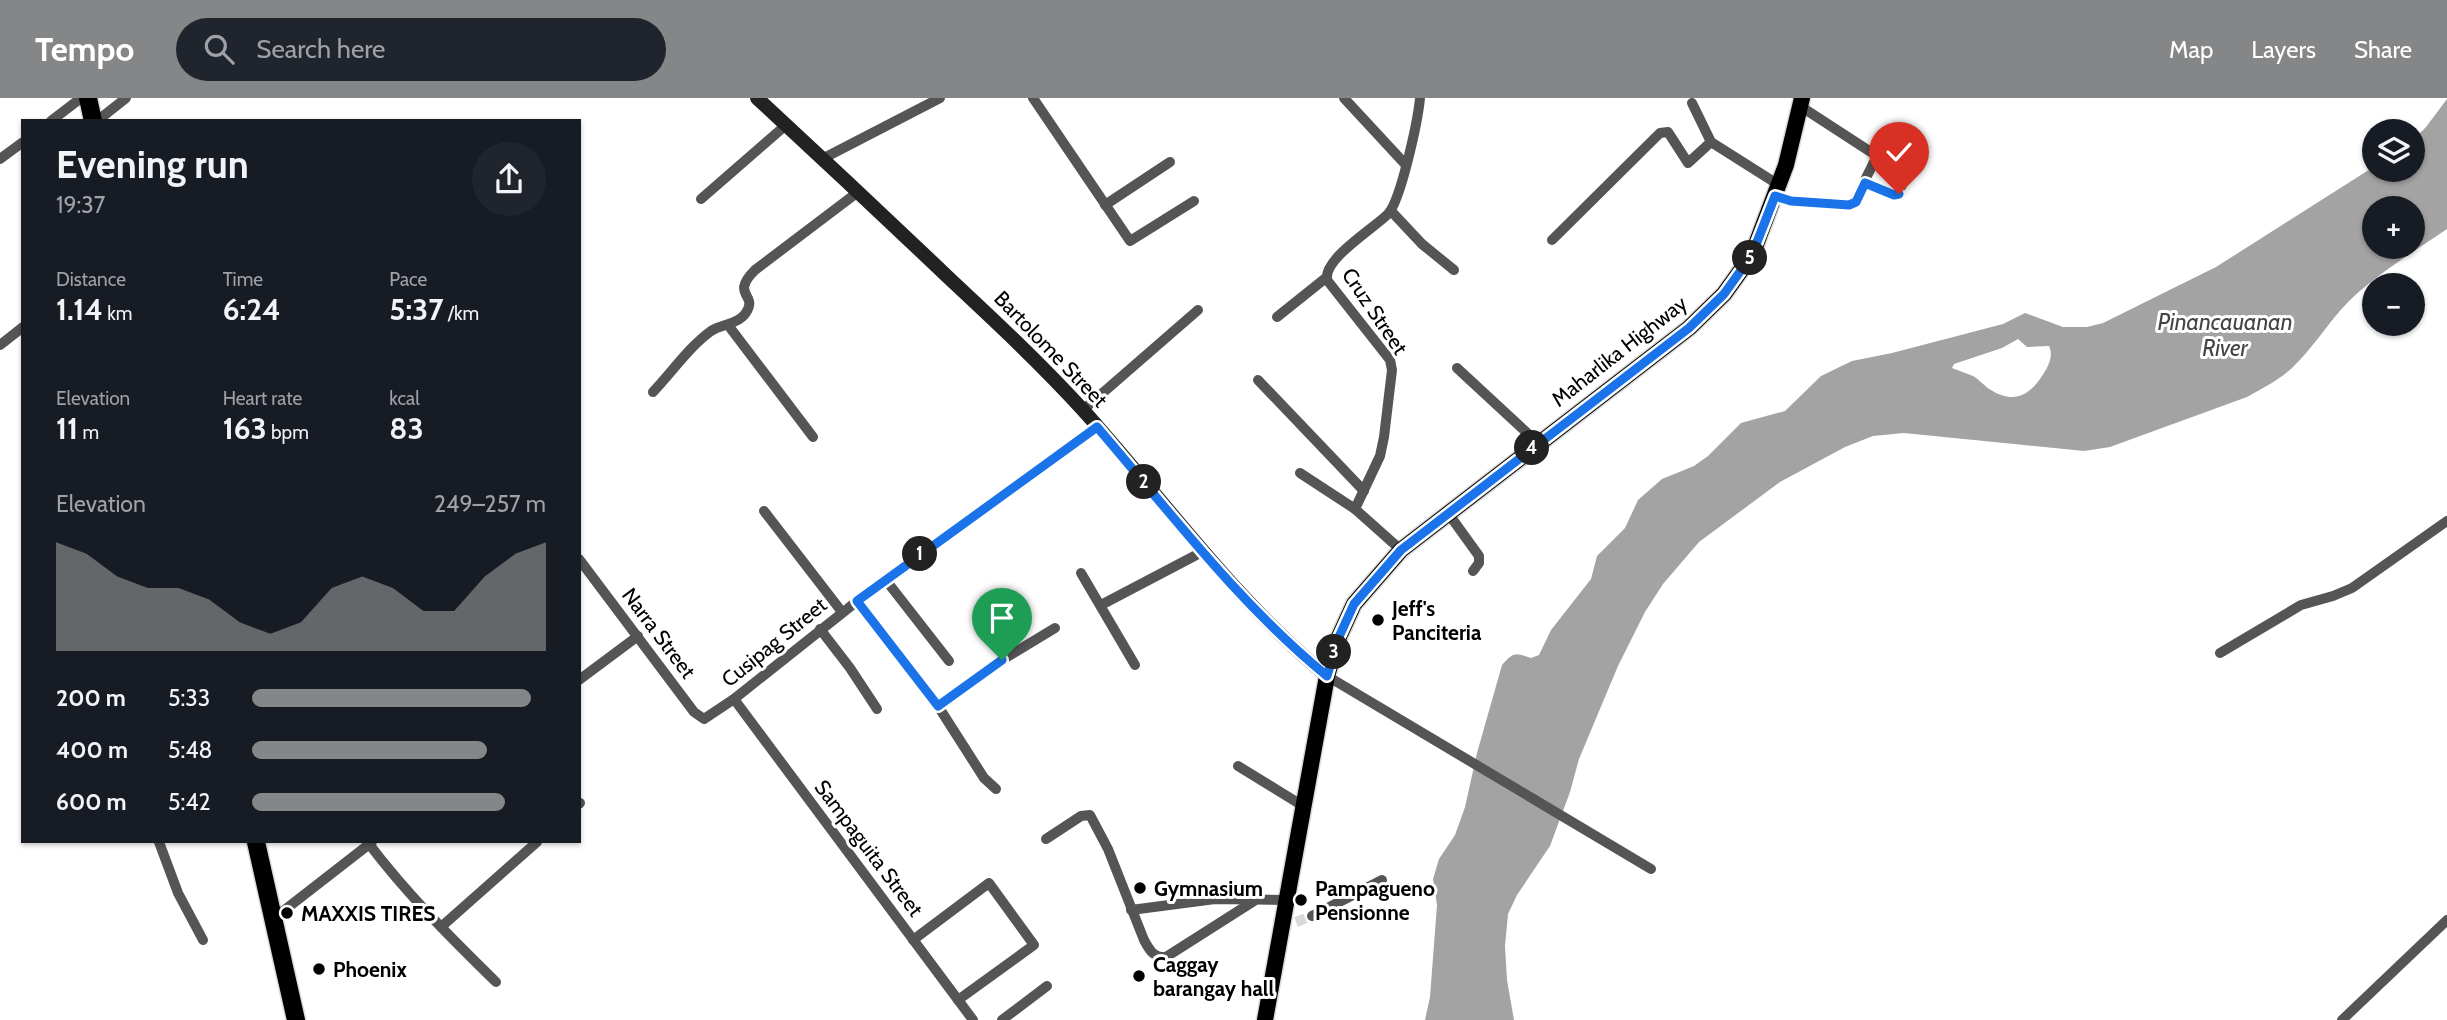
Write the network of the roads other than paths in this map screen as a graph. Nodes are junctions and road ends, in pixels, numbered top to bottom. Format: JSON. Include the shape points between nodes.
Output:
{"nodes":[{"id":1,"x":81,"y":98,"type":"edge"},
{"id":2,"x":88,"y":98,"type":"edge"},
{"id":3,"x":126,"y":98,"type":"edge"},
{"id":4,"x":757,"y":98,"type":"edge"},
{"id":5,"x":940,"y":98,"type":"edge"},
{"id":6,"x":1033,"y":98,"type":"edge"},
{"id":7,"x":1344,"y":98,"type":"edge"},
{"id":8,"x":1420,"y":98,"type":"edge"},
{"id":9,"x":1801,"y":102,"type":"edge"},
{"id":10,"x":1692,"y":103,"type":"dead end"},
{"id":11,"x":54,"y":119,"type":"edge"},
{"id":12,"x":94,"y":119,"type":"edge"},
{"id":13,"x":98,"y":119,"type":"edge"},
{"id":14,"x":786,"y":125,"type":"junction"},
{"id":15,"x":1711,"y":142,"type":"junction"},
{"id":16,"x":21,"y":143,"type":"edge"},
{"id":17,"x":1877,"y":156,"type":"junction"},
{"id":18,"x":824,"y":158,"type":"junction"},
{"id":19,"x":0,"y":159,"type":"edge"},
{"id":20,"x":1170,"y":162,"type":"dead end"},
{"id":21,"x":1406,"y":165,"type":"junction"},
{"id":22,"x":1865,"y":183,"type":"junction"},
{"id":23,"x":1777,"y":191,"type":"junction"},
{"id":24,"x":858,"y":192,"type":"junction"},
{"id":25,"x":701,"y":199,"type":"dead end"},
{"id":26,"x":1194,"y":201,"type":"dead end"},
{"id":27,"x":1105,"y":205,"type":"junction"},
{"id":28,"x":1391,"y":211,"type":"junction"},
{"id":29,"x":1552,"y":240,"type":"dead end"},
{"id":30,"x":1454,"y":270,"type":"dead end"},
{"id":31,"x":1326,"y":277,"type":"junction"},
{"id":32,"x":1198,"y":310,"type":"dead end"},
{"id":33,"x":1277,"y":317,"type":"dead end"},
{"id":34,"x":728,"y":325,"type":"junction"},
{"id":35,"x":21,"y":329,"type":"edge"},
{"id":36,"x":0,"y":345,"type":"edge"},
{"id":37,"x":1457,"y":368,"type":"dead end"},
{"id":38,"x":1258,"y":380,"type":"dead end"},
{"id":39,"x":653,"y":391,"type":"dead end"},
{"id":40,"x":1083,"y":410,"type":"junction"},
{"id":41,"x":1097,"y":427,"type":"junction"},
{"id":42,"x":813,"y":437,"type":"dead end"},
{"id":43,"x":1538,"y":443,"type":"junction"},
{"id":44,"x":1300,"y":473,"type":"dead end"},
{"id":45,"x":1364,"y":491,"type":"junction"},
{"id":46,"x":1355,"y":509,"type":"junction"},
{"id":47,"x":764,"y":511,"type":"dead end"},
{"id":48,"x":1448,"y":513,"type":"junction"},
{"id":49,"x":2447,"y":521,"type":"edge"},
{"id":50,"x":1401,"y":550,"type":"junction"},
{"id":51,"x":1202,"y":552,"type":"junction"},
{"id":52,"x":581,"y":562,"type":"edge"},
{"id":53,"x":1473,"y":571,"type":"dead end"},
{"id":54,"x":1081,"y":573,"type":"dead end"},
{"id":55,"x":885,"y":579,"type":"junction"},
{"id":56,"x":857,"y":601,"type":"junction"},
{"id":57,"x":1101,"y":605,"type":"junction"},
{"id":58,"x":842,"y":612,"type":"junction"},
{"id":59,"x":1055,"y":628,"type":"dead end"},
{"id":60,"x":820,"y":629,"type":"junction"},
{"id":61,"x":638,"y":636,"type":"junction"},
{"id":62,"x":2220,"y":653,"type":"dead end"},
{"id":63,"x":949,"y":661,"type":"dead end"},
{"id":64,"x":1135,"y":665,"type":"dead end"},
{"id":65,"x":1327,"y":676,"type":"junction"},
{"id":66,"x":581,"y":679,"type":"edge"},
{"id":67,"x":734,"y":699,"type":"junction"},
{"id":68,"x":938,"y":706,"type":"junction"},
{"id":69,"x":877,"y":709,"type":"dead end"},
{"id":70,"x":713,"y":714,"type":"joint"},
{"id":71,"x":1238,"y":766,"type":"dead end"},
{"id":72,"x":996,"y":789,"type":"dead end"},
{"id":73,"x":1303,"y":807,"type":"junction"},
{"id":74,"x":1046,"y":839,"type":"dead end"},
{"id":75,"x":159,"y":843,"type":"edge"},
{"id":76,"x":256,"y":843,"type":"edge"},
{"id":77,"x":371,"y":843,"type":"edge"},
{"id":78,"x":536,"y":843,"type":"edge"},
{"id":79,"x":1651,"y":869,"type":"dead end"},
{"id":80,"x":1382,"y":880,"type":"dead end"},
{"id":81,"x":1287,"y":900,"type":"junction"},
{"id":82,"x":1254,"y":901,"type":"junction"},
{"id":83,"x":1131,"y":910,"type":"junction"},
{"id":84,"x":1312,"y":916,"type":"tunnel mouth"},
{"id":85,"x":273,"y":919,"type":"junction"},
{"id":86,"x":2447,"y":920,"type":"edge"},
{"id":87,"x":441,"y":927,"type":"junction"},
{"id":88,"x":203,"y":940,"type":"dead end"},
{"id":89,"x":913,"y":940,"type":"junction"},
{"id":90,"x":496,"y":982,"type":"dead end"},
{"id":91,"x":1047,"y":986,"type":"dead end"},
{"id":92,"x":958,"y":1000,"type":"junction"},
{"id":93,"x":971,"y":1019,"type":"edge"},
{"id":94,"x":296,"y":1020,"type":"edge"},
{"id":95,"x":1002,"y":1020,"type":"edge"},
{"id":96,"x":1265,"y":1020,"type":"edge"},
{"id":97,"x":2342,"y":1020,"type":"edge"}],
"edges":[{"from":1,"to":11,"type":"street"},
{"from":2,"to":12,"type":"highway"},
{"from":3,"to":13,"type":"street"},
{"from":4,"to":14,"type":"street","name":"Bartolome Street"},
{"from":5,"to":18,"type":"street"},
{"from":6,"to":27,"type":"street"},
{"from":7,"to":21,"type":"street"},
{"from":8,"to":21,"type":"street"},
{"from":9,"to":17,"type":"street"},
{"from":9,"to":23,"type":"main road","name":"Maharlika Highway"},
{"from":10,"to":15,"type":"street"},
{"from":14,"to":18,"type":"street","name":"Bartolome Street"},
{"from":14,"to":25,"type":"street"},
{"from":15,"to":23,"type":"street"},
{"from":15,"to":29,"type":"street","via":[[1688,163],[1668,132],[1660,133]]},
{"from":16,"to":19,"type":"street"},
{"from":17,"to":22,"type":"street"},
{"from":17,"to":22,"type":"street","via":[[1893,134],[1919,149],[1897,195]]},
{"from":18,"to":24,"type":"street","name":"Bartolome Street"},
{"from":20,"to":27,"type":"street"},
{"from":21,"to":28,"type":"street"},
{"from":22,"to":23,"type":"street","via":[[1856,202],[1849,205],[1791,201]]},
{"from":23,"to":43,"type":"main road","name":"Maharlika Highway","via":[[1752,255],[1724,294],[1689,328]]},
{"from":24,"to":34,"type":"street","via":[[747,278],[743,288],[749,308]]},
{"from":24,"to":40,"type":"street","name":"Bartolome Street"},
{"from":26,"to":27,"type":"street","via":[[1130,241]]},
{"from":28,"to":30,"type":"street"},
{"from":28,"to":31,"type":"street","name":"Cruz Street","via":[[1331,262]]},
{"from":31,"to":33,"type":"street"},
{"from":31,"to":45,"type":"street","name":"Cruz Street","via":[[1381,346],[1392,370],[1384,437]]},
{"from":32,"to":40,"type":"street"},
{"from":34,"to":39,"type":"street","via":[[711,331]]},
{"from":34,"to":42,"type":"street"},
{"from":35,"to":36,"type":"street"},
{"from":37,"to":43,"type":"street"},
{"from":38,"to":45,"type":"street"},
{"from":40,"to":41,"type":"street","name":"Bartolome Street"},
{"from":41,"to":51,"type":"street","name":"Bartolome Street"},
{"from":41,"to":55,"type":"street","name":"Cusipag Street"},
{"from":43,"to":48,"type":"main road","name":"Maharlika Highway"},
{"from":44,"to":46,"type":"street"},
{"from":45,"to":46,"type":"street","name":"Cruz Street"},
{"from":46,"to":50,"type":"street"},
{"from":47,"to":58,"type":"street"},
{"from":48,"to":50,"type":"main road","name":"Maharlika Highway"},
{"from":48,"to":53,"type":"street","via":[[1479,556]]},
{"from":49,"to":62,"type":"street","via":[[2352,588],[2301,605]]},
{"from":50,"to":65,"type":"main road","name":"Maharlika Highway","via":[[1354,604]]},
{"from":51,"to":57,"type":"street"},
{"from":51,"to":65,"type":"street","name":"Bartolome Street","via":[[1290,645]]},
{"from":52,"to":61,"type":"street","name":"Narra Street"},
{"from":54,"to":57,"type":"street"},
{"from":55,"to":56,"type":"street","name":"Cusipag Street"},
{"from":55,"to":63,"type":"street"},
{"from":56,"to":58,"type":"street","name":"Cusipag Street"},
{"from":56,"to":68,"type":"street"},
{"from":57,"to":64,"type":"street"},
{"from":58,"to":60,"type":"street","name":"Cusipag Street"},
{"from":59,"to":68,"type":"street"},
{"from":60,"to":67,"type":"street","name":"Cusipag Street"},
{"from":60,"to":69,"type":"street"},
{"from":61,"to":66,"type":"street"},
{"from":61,"to":70,"type":"street","name":"Narra Street","via":[[697,715],[704,719]]},
{"from":65,"to":73,"type":"main road","name":"Maharlika Highway"},
{"from":65,"to":79,"type":"street"},
{"from":67,"to":70,"type":"street","name":"Cusipag Street"},
{"from":67,"to":89,"type":"street","name":"Sampaguita Street"},
{"from":68,"to":72,"type":"street","via":[[984,778]]},
{"from":71,"to":73,"type":"street"},
{"from":73,"to":81,"type":"main road","name":"Maharlika Highway"},
{"from":74,"to":83,"type":"street","via":[[1090,815]]},
{"from":75,"to":88,"type":"street","via":[[178,893]]},
{"from":76,"to":85,"type":"highway"},
{"from":77,"to":85,"type":"street"},
{"from":77,"to":87,"type":"street","via":[[393,875]]},
{"from":78,"to":87,"type":"street"},
{"from":80,"to":84,"type":"street"},
{"from":81,"to":82,"type":"street"},
{"from":81,"to":96,"type":"main road","name":"Maharlika Highway","via":[[1289,921]]},
{"from":82,"to":83,"type":"street","via":[[1215,899]]},
{"from":82,"to":83,"type":"street","via":[[1160,958],[1150,951]]},
{"from":85,"to":94,"type":"highway"},
{"from":86,"to":97,"type":"street"},
{"from":87,"to":90,"type":"street"},
{"from":89,"to":92,"type":"street","name":"Sampaguita Street"},
{"from":89,"to":92,"type":"street","via":[[989,883],[1034,945]]},
{"from":91,"to":95,"type":"street"},
{"from":92,"to":93,"type":"street","name":"Sampaguita Street"}]}
